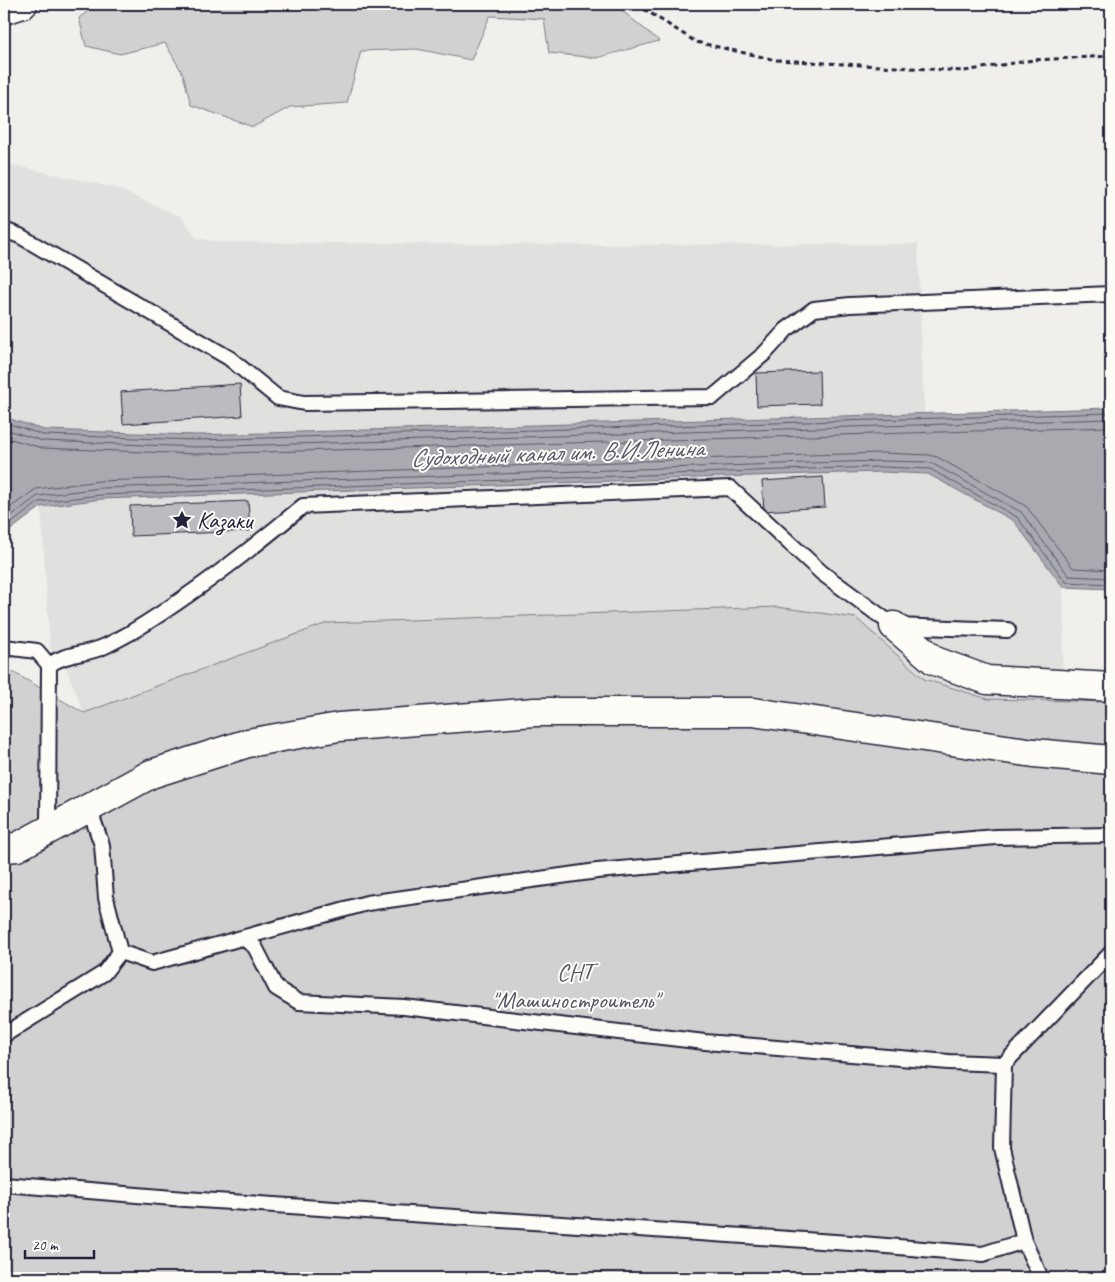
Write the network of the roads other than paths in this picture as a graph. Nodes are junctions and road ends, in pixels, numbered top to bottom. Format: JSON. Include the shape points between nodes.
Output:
{"nodes":[{"id":1,"x":23,"y":4,"type":"edge"},
{"id":2,"x":4,"y":10,"type":"edge"},
{"id":3,"x":4,"y":230,"type":"edge"},
{"id":4,"x":1111,"y":294,"type":"edge"},
{"id":5,"x":894,"y":626,"type":"junction"},
{"id":6,"x":1008,"y":630,"type":"dead end"},
{"id":7,"x":4,"y":647,"type":"edge"},
{"id":8,"x":49,"y":665,"type":"junction"},
{"id":9,"x":1111,"y":687,"type":"edge"},
{"id":10,"x":1111,"y":760,"type":"edge"},
{"id":11,"x":89,"y":808,"type":"junction"},
{"id":12,"x":48,"y":830,"type":"junction"},
{"id":13,"x":1111,"y":835,"type":"edge"},
{"id":14,"x":4,"y":848,"type":"edge"},
{"id":15,"x":243,"y":938,"type":"junction"},
{"id":16,"x":120,"y":952,"type":"junction"},
{"id":17,"x":1111,"y":953,"type":"edge"},
{"id":18,"x":4,"y":1035,"type":"edge"},
{"id":19,"x":1004,"y":1064,"type":"junction"},
{"id":20,"x":4,"y":1184,"type":"edge"},
{"id":21,"x":1024,"y":1240,"type":"junction"},
{"id":22,"x":1041,"y":1278,"type":"edge"}],
"edges":[{"from":1,"to":2,"type":"street"},
{"from":3,"to":4,"type":"lane","via":[[20,236],[228,358],[278,398],[304,404],[714,397],[765,353],[786,330],[814,310],[850,305]]},
{"from":5,"to":6,"type":"lane"},
{"from":5,"to":8,"type":"lane","via":[[822,573],[730,488],[313,505],[303,506],[192,593],[129,633],[102,648],[59,658]]},
{"from":5,"to":9,"type":"street","via":[[935,661],[987,680]]},
{"from":7,"to":8,"type":"lane","via":[[37,651]]},
{"from":8,"to":12,"type":"lane"},
{"from":10,"to":11,"type":"street","via":[[1034,753],[753,712],[535,712],[339,727],[248,743],[151,774]]},
{"from":11,"to":12,"type":"street"},
{"from":11,"to":16,"type":"lane","via":[[102,845],[106,898]]},
{"from":12,"to":14,"type":"street","via":[[17,847]]},
{"from":13,"to":15,"type":"lane","via":[[996,837],[597,870],[367,903]]},
{"from":15,"to":16,"type":"lane","via":[[152,963]]},
{"from":15,"to":19,"type":"lane","via":[[256,947],[276,988],[299,1002],[404,1007],[704,1042]]},
{"from":16,"to":18,"type":"lane","via":[[104,973]]},
{"from":17,"to":19,"type":"lane"},
{"from":19,"to":21,"type":"lane","via":[[1002,1148]]},
{"from":20,"to":21,"type":"lane","via":[[983,1254]]},
{"from":21,"to":22,"type":"lane"}]}
